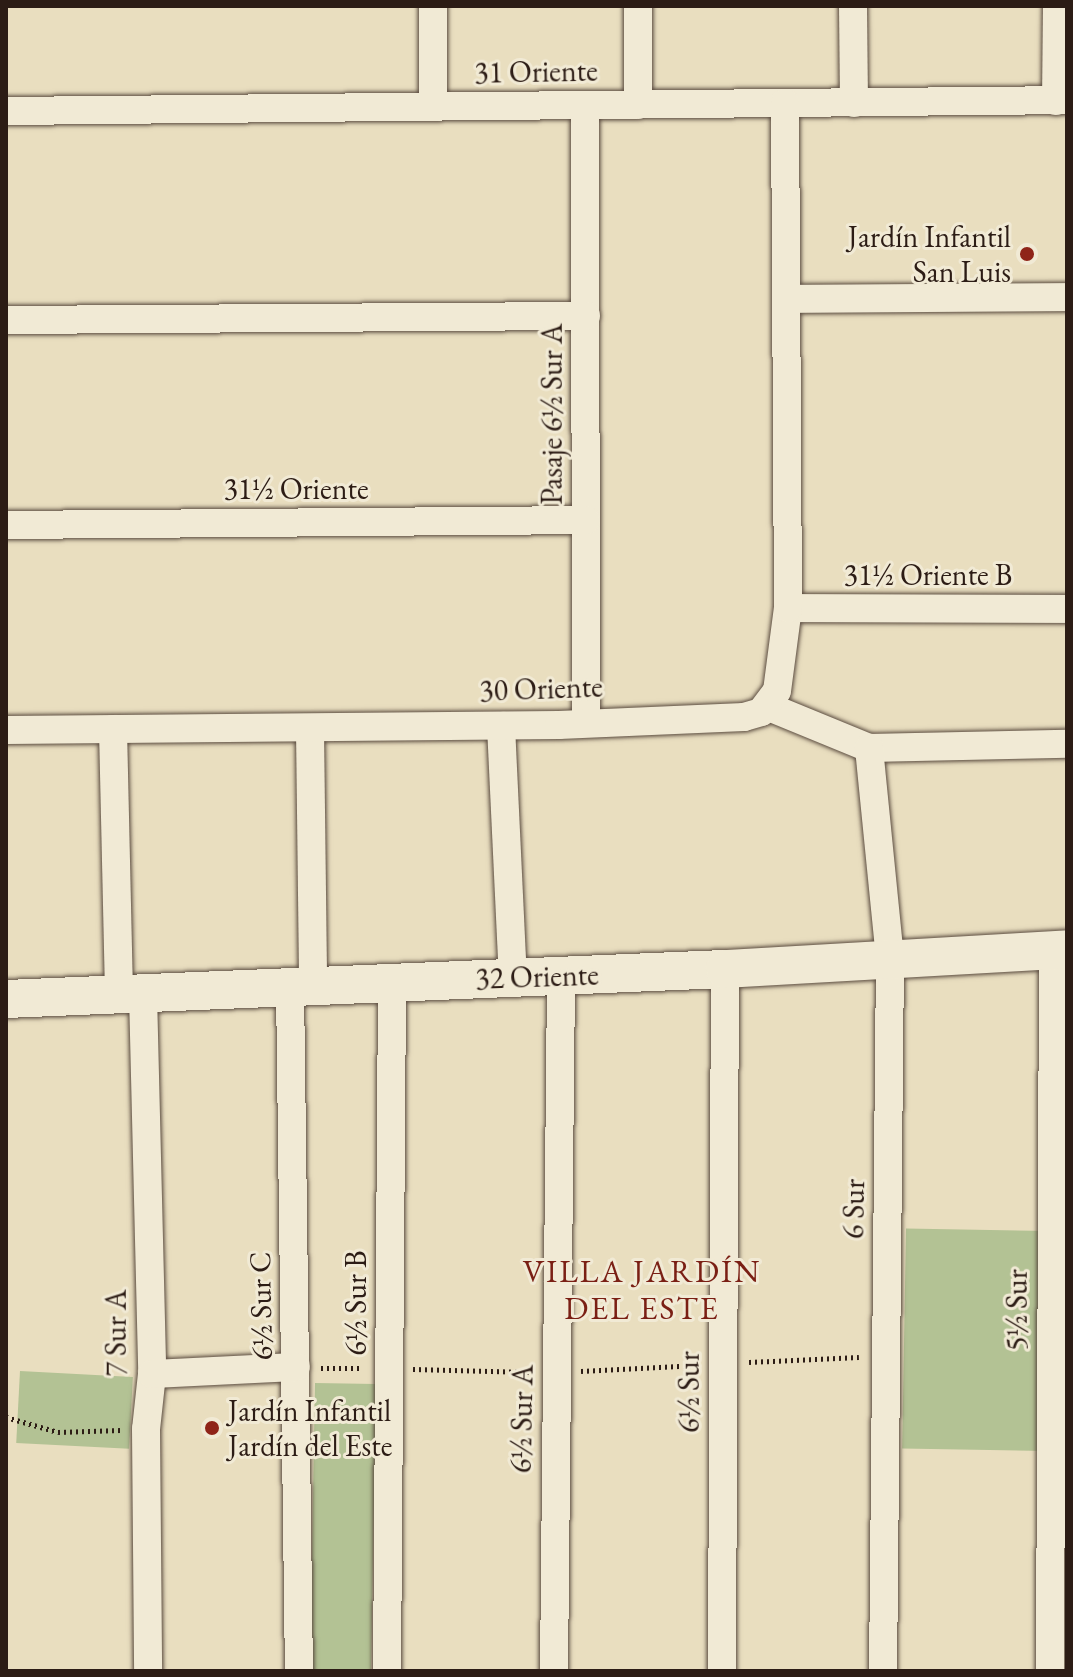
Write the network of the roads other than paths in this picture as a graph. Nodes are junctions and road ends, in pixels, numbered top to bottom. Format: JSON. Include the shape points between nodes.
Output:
{"nodes":[{"id":1,"x":433,"y":6,"type":"edge"},
{"id":2,"x":638,"y":6,"type":"edge"},
{"id":3,"x":853,"y":6,"type":"edge"},
{"id":4,"x":1057,"y":6,"type":"edge"},
{"id":5,"x":1062,"y":100,"type":"edge"},
{"id":6,"x":785,"y":103,"type":"junction"},
{"id":7,"x":854,"y":103,"type":"junction"},
{"id":8,"x":585,"y":105,"type":"junction"},
{"id":9,"x":638,"y":105,"type":"junction"},
{"id":10,"x":433,"y":107,"type":"junction"},
{"id":11,"x":6,"y":111,"type":"edge"},
{"id":12,"x":1067,"y":297,"type":"edge"},
{"id":13,"x":787,"y":299,"type":"junction"},
{"id":14,"x":586,"y":316,"type":"junction"},
{"id":15,"x":6,"y":320,"type":"edge"},
{"id":16,"x":586,"y":520,"type":"junction"},
{"id":17,"x":6,"y":525,"type":"edge"},
{"id":18,"x":788,"y":608,"type":"junction"},
{"id":19,"x":1067,"y":609,"type":"edge"},
{"id":20,"x":769,"y":707,"type":"junction"},
{"id":21,"x":586,"y":723,"type":"junction"},
{"id":22,"x":501,"y":726,"type":"junction"},
{"id":23,"x":113,"y":729,"type":"junction"},
{"id":24,"x":310,"y":729,"type":"junction"},
{"id":25,"x":6,"y":730,"type":"edge"},
{"id":26,"x":1067,"y":744,"type":"edge"},
{"id":27,"x":869,"y":748,"type":"junction"},
{"id":28,"x":1060,"y":950,"type":"edge"},
{"id":29,"x":890,"y":959,"type":"junction"},
{"id":30,"x":725,"y":969,"type":"junction"},
{"id":31,"x":561,"y":976,"type":"junction"},
{"id":32,"x":513,"y":978,"type":"junction"},
{"id":33,"x":392,"y":983,"type":"junction"},
{"id":34,"x":302,"y":986,"type":"junction"},
{"id":35,"x":131,"y":994,"type":"junction"},
{"id":36,"x":6,"y":999,"type":"edge"},
{"id":37,"x":296,"y":1367,"type":"junction"},
{"id":38,"x":152,"y":1374,"type":"junction"},
{"id":39,"x":148,"y":1671,"type":"edge"},
{"id":40,"x":299,"y":1671,"type":"edge"},
{"id":41,"x":387,"y":1671,"type":"edge"},
{"id":42,"x":554,"y":1671,"type":"edge"},
{"id":43,"x":722,"y":1671,"type":"edge"},
{"id":44,"x":883,"y":1671,"type":"edge"},
{"id":45,"x":1050,"y":1671,"type":"edge"}],
"edges":[{"from":1,"to":10,"type":"street"},
{"from":2,"to":9,"type":"street"},
{"from":3,"to":7,"type":"street"},
{"from":4,"to":5,"type":"street"},
{"from":5,"to":7,"type":"street","name":"31 Oriente"},
{"from":6,"to":7,"type":"street","name":"31 Oriente"},
{"from":6,"to":9,"type":"street","name":"31 Oriente"},
{"from":6,"to":13,"type":"street"},
{"from":8,"to":9,"type":"street","name":"31 Oriente"},
{"from":8,"to":10,"type":"street","name":"31 Oriente"},
{"from":8,"to":14,"type":"street","name":"Pasaje 6½ Sur A"},
{"from":10,"to":11,"type":"street","name":"31 Oriente"},
{"from":12,"to":13,"type":"street"},
{"from":13,"to":18,"type":"street"},
{"from":14,"to":15,"type":"street"},
{"from":14,"to":16,"type":"street","name":"Pasaje 6½ Sur A"},
{"from":16,"to":17,"type":"street","name":"31½ Oriente"},
{"from":16,"to":21,"type":"street","name":"Pasaje 6½ Sur A"},
{"from":18,"to":19,"type":"street","name":"31½ Oriente B"},
{"from":18,"to":20,"type":"street","via":[[777,691]]},
{"from":20,"to":21,"type":"street","name":"30 Oriente","via":[[744,717]]},
{"from":20,"to":27,"type":"street"},
{"from":21,"to":22,"type":"street","name":"30 Oriente"},
{"from":22,"to":24,"type":"street","name":"30 Oriente"},
{"from":22,"to":32,"type":"street"},
{"from":23,"to":24,"type":"street","name":"30 Oriente"},
{"from":23,"to":25,"type":"street","name":"30 Oriente"},
{"from":23,"to":35,"type":"street","name":"7 Sur A"},
{"from":24,"to":34,"type":"street","name":"6½ Sur C"},
{"from":26,"to":27,"type":"street"},
{"from":27,"to":29,"type":"street","name":"6 Sur"},
{"from":28,"to":29,"type":"street","name":"32 Oriente"},
{"from":28,"to":45,"type":"street","name":"5½ Sur"},
{"from":29,"to":30,"type":"street","name":"32 Oriente"},
{"from":29,"to":44,"type":"street","name":"6 Sur"},
{"from":30,"to":31,"type":"street","name":"32 Oriente"},
{"from":30,"to":43,"type":"street","name":"6½ Sur"},
{"from":31,"to":32,"type":"street","name":"32 Oriente"},
{"from":31,"to":42,"type":"street","name":"6½ Sur A"},
{"from":32,"to":33,"type":"street","name":"32 Oriente"},
{"from":33,"to":34,"type":"street","name":"32 Oriente"},
{"from":33,"to":41,"type":"street","name":"6½ Sur B"},
{"from":34,"to":35,"type":"street","name":"32 Oriente"},
{"from":34,"to":37,"type":"street","name":"6½ Sur C"},
{"from":35,"to":36,"type":"street","name":"32 Oriente"},
{"from":35,"to":38,"type":"street","name":"7 Sur A"},
{"from":37,"to":38,"type":"street"},
{"from":37,"to":40,"type":"street","name":"6½ Sur C"},
{"from":38,"to":39,"type":"street","name":"7 Sur A","via":[[146,1429]]}]}
